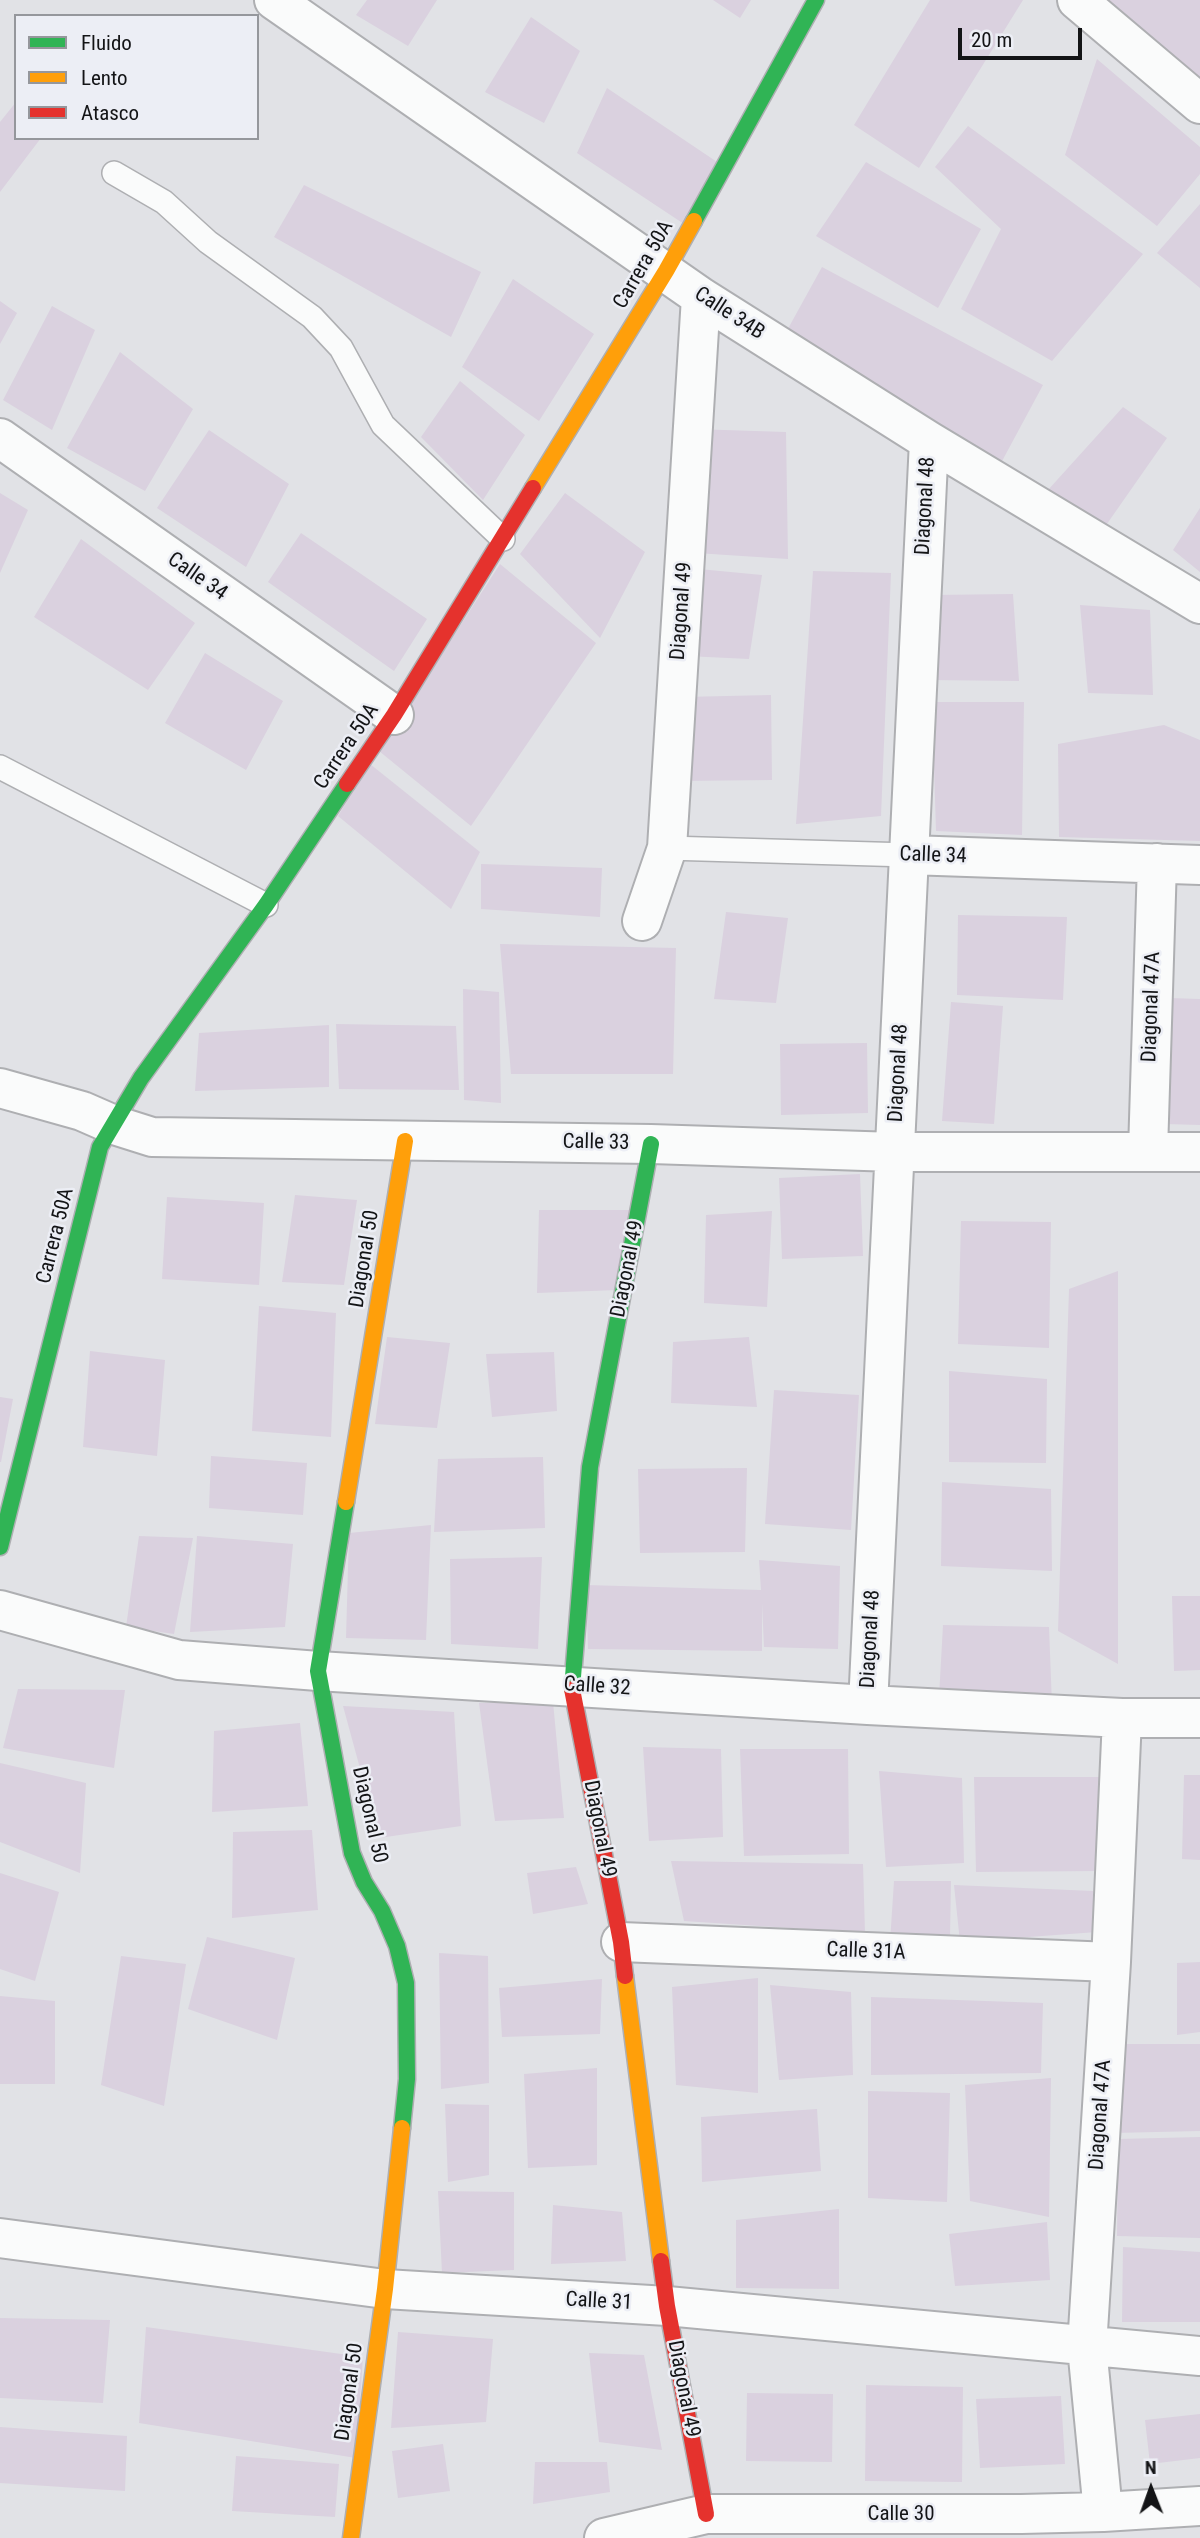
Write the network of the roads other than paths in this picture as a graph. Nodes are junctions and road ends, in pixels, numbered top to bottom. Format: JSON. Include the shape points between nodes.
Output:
{"nodes":[{"id":1,"x":274,"y":0,"type":"edge"},
{"id":2,"x":816,"y":0,"type":"edge"},
{"id":3,"x":1077,"y":0,"type":"edge"},
{"id":4,"x":1200,"y":104,"type":"edge"},
{"id":5,"x":114,"y":173,"type":"dead end"},
{"id":6,"x":666,"y":271,"type":"junction"},
{"id":7,"x":701,"y":297,"type":"junction"},
{"id":8,"x":0,"y":438,"type":"edge"},
{"id":9,"x":929,"y":441,"type":"junction"},
{"id":10,"x":503,"y":539,"type":"junction"},
{"id":11,"x":1200,"y":604,"type":"edge"},
{"id":12,"x":394,"y":715,"type":"junction"},
{"id":13,"x":0,"y":767,"type":"edge"},
{"id":14,"x":667,"y":848,"type":"junction"},
{"id":15,"x":909,"y":855,"type":"junction"},
{"id":16,"x":1157,"y":863,"type":"junction"},
{"id":17,"x":1200,"y":865,"type":"edge"},
{"id":18,"x":266,"y":905,"type":"junction"},
{"id":19,"x":642,"y":921,"type":"dead end"},
{"id":20,"x":0,"y":1088,"type":"edge"},
{"id":21,"x":114,"y":1125,"type":"junction"},
{"id":22,"x":405,"y":1141,"type":"junction"},
{"id":23,"x":651,"y":1144,"type":"junction"},
{"id":24,"x":1148,"y":1151,"type":"junction"},
{"id":25,"x":895,"y":1152,"type":"junction"},
{"id":26,"x":1200,"y":1152,"type":"edge"},
{"id":27,"x":0,"y":1544,"type":"edge"},
{"id":28,"x":0,"y":1610,"type":"edge"},
{"id":29,"x":318,"y":1671,"type":"junction"},
{"id":30,"x":571,"y":1685,"type":"junction"},
{"id":31,"x":868,"y":1705,"type":"junction"},
{"id":32,"x":1122,"y":1718,"type":"junction"},
{"id":33,"x":1200,"y":1718,"type":"edge"},
{"id":34,"x":621,"y":1942,"type":"junction"},
{"id":35,"x":1111,"y":1962,"type":"junction"},
{"id":36,"x":0,"y":2238,"type":"edge"},
{"id":37,"x":385,"y":2289,"type":"junction"},
{"id":38,"x":667,"y":2306,"type":"junction"},
{"id":39,"x":1087,"y":2347,"type":"junction"},
{"id":40,"x":1200,"y":2356,"type":"edge"},
{"id":41,"x":1200,"y":2506,"type":"edge"},
{"id":42,"x":1103,"y":2512,"type":"junction"},
{"id":43,"x":706,"y":2514,"type":"junction"},
{"id":44,"x":817,"y":2526,"type":"edge"},
{"id":45,"x":351,"y":2538,"type":"edge"},
{"id":46,"x":604,"y":2538,"type":"edge"}],
"edges":[{"from":1,"to":6,"type":"street","name":"Calle 34B"},
{"from":2,"to":6,"type":"street","name":"Carrera 50A"},
{"from":3,"to":4,"type":"street"},
{"from":5,"to":10,"type":"lane","via":[[164,202],[208,242],[312,317],[341,348],[383,425]]},
{"from":6,"to":7,"type":"street","name":"Calle 34B"},
{"from":6,"to":10,"type":"street","name":"Carrera 50A"},
{"from":7,"to":9,"type":"street","name":"Calle 34B"},
{"from":7,"to":14,"type":"street","name":"Diagonal 49"},
{"from":8,"to":12,"type":"street","name":"Calle 34"},
{"from":9,"to":11,"type":"street","name":"Calle 34B"},
{"from":9,"to":15,"type":"street","name":"Diagonal 48"},
{"from":10,"to":12,"type":"street","name":"Carrera 50A"},
{"from":12,"to":18,"type":"street","name":"Carrera 50A"},
{"from":13,"to":18,"type":"lane"},
{"from":14,"to":15,"type":"lane","name":"Calle 34"},
{"from":14,"to":19,"type":"street","name":"Diagonal 49"},
{"from":15,"to":16,"type":"street","name":"Calle 34"},
{"from":15,"to":25,"type":"street","name":"Diagonal 48"},
{"from":16,"to":17,"type":"street","name":"Calle 34"},
{"from":16,"to":24,"type":"street","name":"Diagonal 47A"},
{"from":18,"to":21,"type":"street","name":"Carrera 50A","via":[[141,1078]]},
{"from":20,"to":21,"type":"street","name":"Calle 33"},
{"from":21,"to":22,"type":"street","name":"Calle 33","via":[[152,1137]]},
{"from":21,"to":27,"type":"street","name":"Carrera 50A","via":[[100,1147]]},
{"from":22,"to":23,"type":"street","name":"Calle 33"},
{"from":22,"to":29,"type":"street","name":"Diagonal 50"},
{"from":23,"to":25,"type":"street","name":"Calle 33"},
{"from":23,"to":30,"type":"street","name":"Diagonal 49","via":[[590,1467]]},
{"from":24,"to":25,"type":"street","name":"Calle 33"},
{"from":24,"to":26,"type":"street","name":"Calle 33"},
{"from":25,"to":31,"type":"street","name":"Diagonal 48"},
{"from":28,"to":29,"type":"street","name":"Calle 32","via":[[179,1660]]},
{"from":29,"to":30,"type":"street","name":"Calle 32"},
{"from":29,"to":37,"type":"street","name":"Diagonal 50","via":[[352,1853],[392,1935],[405,1983],[407,2079]]},
{"from":30,"to":31,"type":"street","name":"Calle 32"},
{"from":30,"to":34,"type":"street","name":"Diagonal 49"},
{"from":31,"to":32,"type":"street","name":"Calle 32"},
{"from":32,"to":33,"type":"street","name":"Calle 32"},
{"from":32,"to":35,"type":"street","name":"Diagonal 47A"},
{"from":34,"to":35,"type":"street","name":"Calle 31A"},
{"from":34,"to":38,"type":"street","name":"Diagonal 49"},
{"from":35,"to":39,"type":"street","name":"Diagonal 47A"},
{"from":36,"to":37,"type":"street","name":"Calle 31"},
{"from":37,"to":38,"type":"street","name":"Calle 31"},
{"from":37,"to":45,"type":"street","name":"Diagonal 50"},
{"from":38,"to":39,"type":"street","name":"Calle 31"},
{"from":38,"to":43,"type":"street","name":"Diagonal 49"},
{"from":39,"to":40,"type":"street","name":"Calle 31"},
{"from":39,"to":42,"type":"street","name":"Diagonal 47A"},
{"from":41,"to":42,"type":"street","name":"Calle 30"},
{"from":42,"to":44,"type":"street","name":"Calle 30"},
{"from":43,"to":44,"type":"street","name":"Calle 30"},
{"from":43,"to":46,"type":"street","name":"Calle 30"}]}
